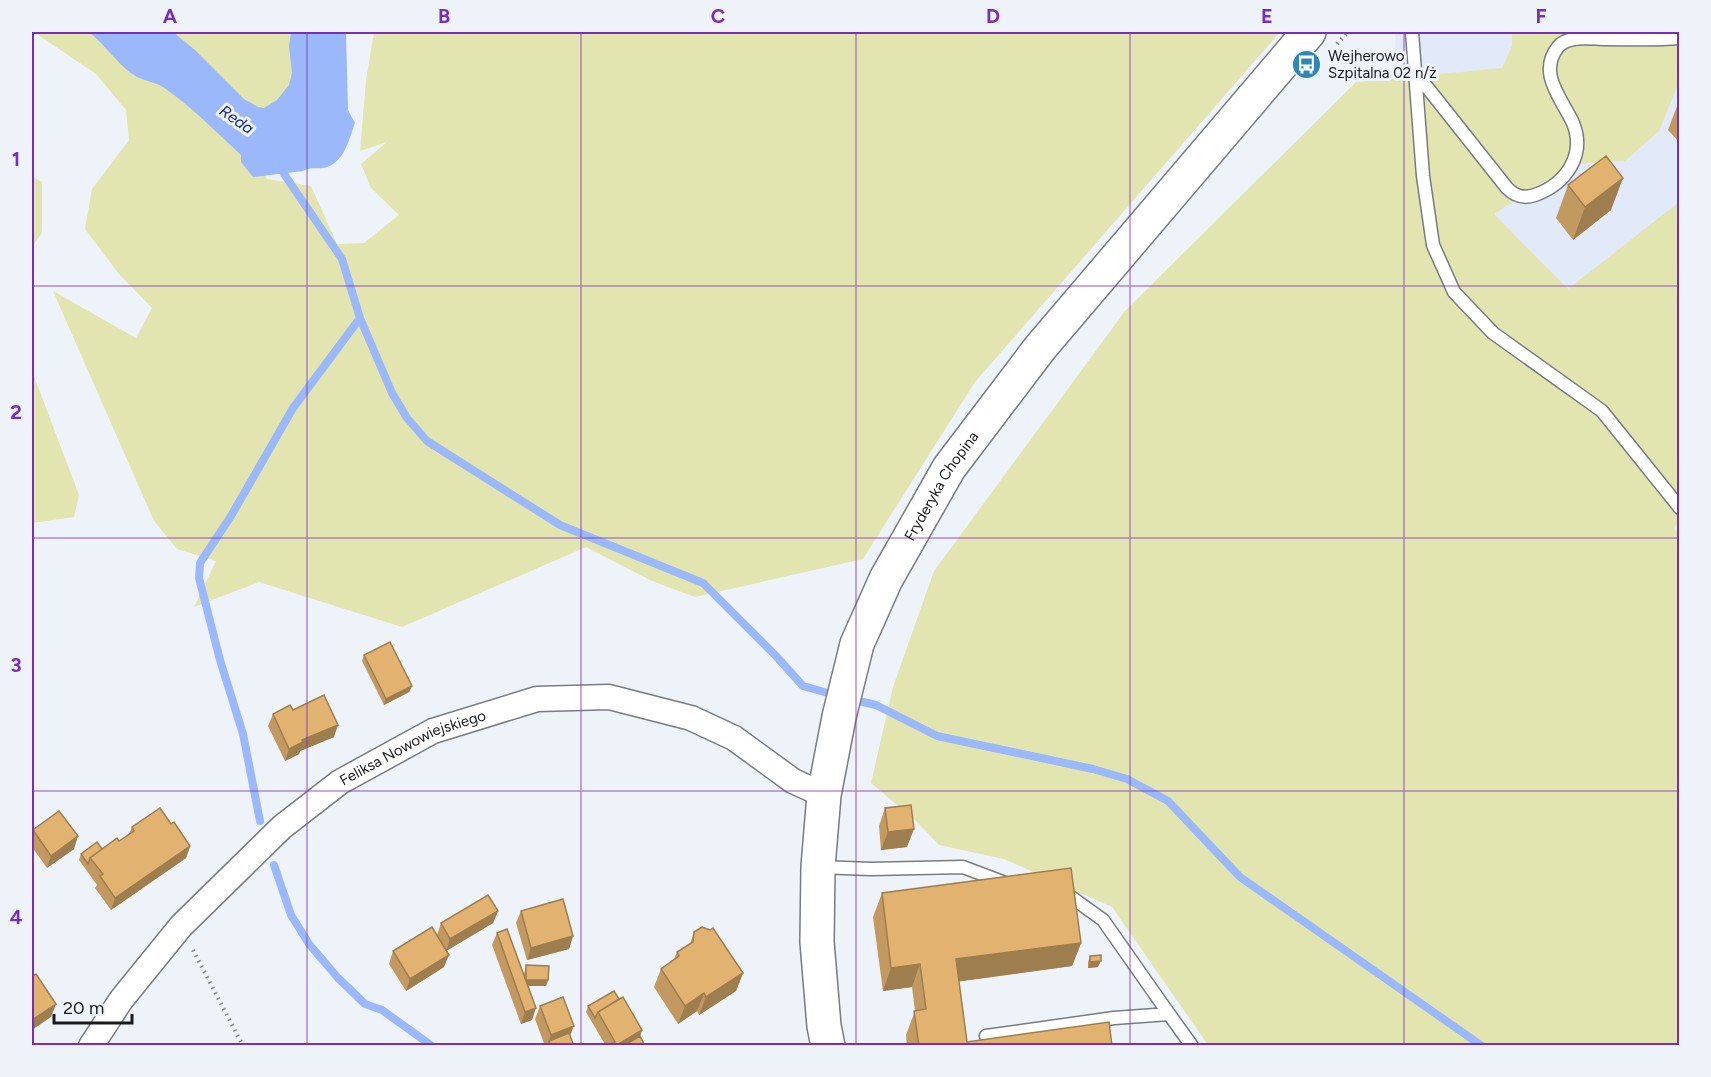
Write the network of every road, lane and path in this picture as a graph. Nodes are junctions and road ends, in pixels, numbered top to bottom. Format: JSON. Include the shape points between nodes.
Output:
{"nodes":[{"id":1,"x":1348,"y":32,"type":"edge"},
{"id":2,"x":1412,"y":32,"type":"edge"},
{"id":3,"x":1680,"y":38,"type":"edge"},
{"id":4,"x":1322,"y":39,"type":"edge"},
{"id":5,"x":1415,"y":72,"type":"junction"},
{"id":6,"x":1680,"y":508,"type":"edge"},
{"id":7,"x":824,"y":795,"type":"junction"},
{"id":8,"x":818,"y":867,"type":"junction"},
{"id":9,"x":1022,"y":889,"type":"edge"},
{"id":10,"x":1055,"y":893,"type":"edge"},
{"id":11,"x":181,"y":926,"type":"junction"},
{"id":12,"x":1169,"y":1014,"type":"junction"},
{"id":13,"x":986,"y":1036,"type":"dead end"},
{"id":14,"x":91,"y":1046,"type":"edge"},
{"id":15,"x":243,"y":1046,"type":"edge"},
{"id":16,"x":828,"y":1046,"type":"edge"},
{"id":17,"x":1192,"y":1046,"type":"edge"}],
"edges":[{"from":1,"to":4,"type":"path"},
{"from":2,"to":5,"type":"lane"},
{"from":3,"to":5,"type":"lane","via":[[1574,39],[1558,46],[1551,58],[1551,77],[1573,123],[1576,156],[1559,182],[1525,197],[1514,195],[1507,188]]},
{"from":4,"to":7,"type":"street","name":"Fryderyka Chopina","via":[[1040,348],[949,468],[885,579],[857,644]]},
{"from":5,"to":6,"type":"lane","via":[[1433,245],[1454,292],[1493,333],[1602,411]]},
{"from":7,"to":8,"type":"street","name":"Fryderyka Chopina"},
{"from":7,"to":11,"type":"street","name":"Feliksa Nowowiejskiego","via":[[793,781],[734,738],[691,718],[609,697],[537,699],[434,731],[340,782],[282,827]]},
{"from":8,"to":9,"type":"lane","via":[[963,867]]},
{"from":8,"to":16,"type":"street","name":"Fryderyka Chopina","via":[[817,942]]},
{"from":10,"to":12,"type":"lane","via":[[1067,894],[1103,920]]},
{"from":11,"to":14,"type":"street","name":"Feliksa Nowowiejskiego","via":[[121,1000]]},
{"from":11,"to":15,"type":"path"},
{"from":12,"to":13,"type":"lane"},
{"from":12,"to":17,"type":"lane"}]}
